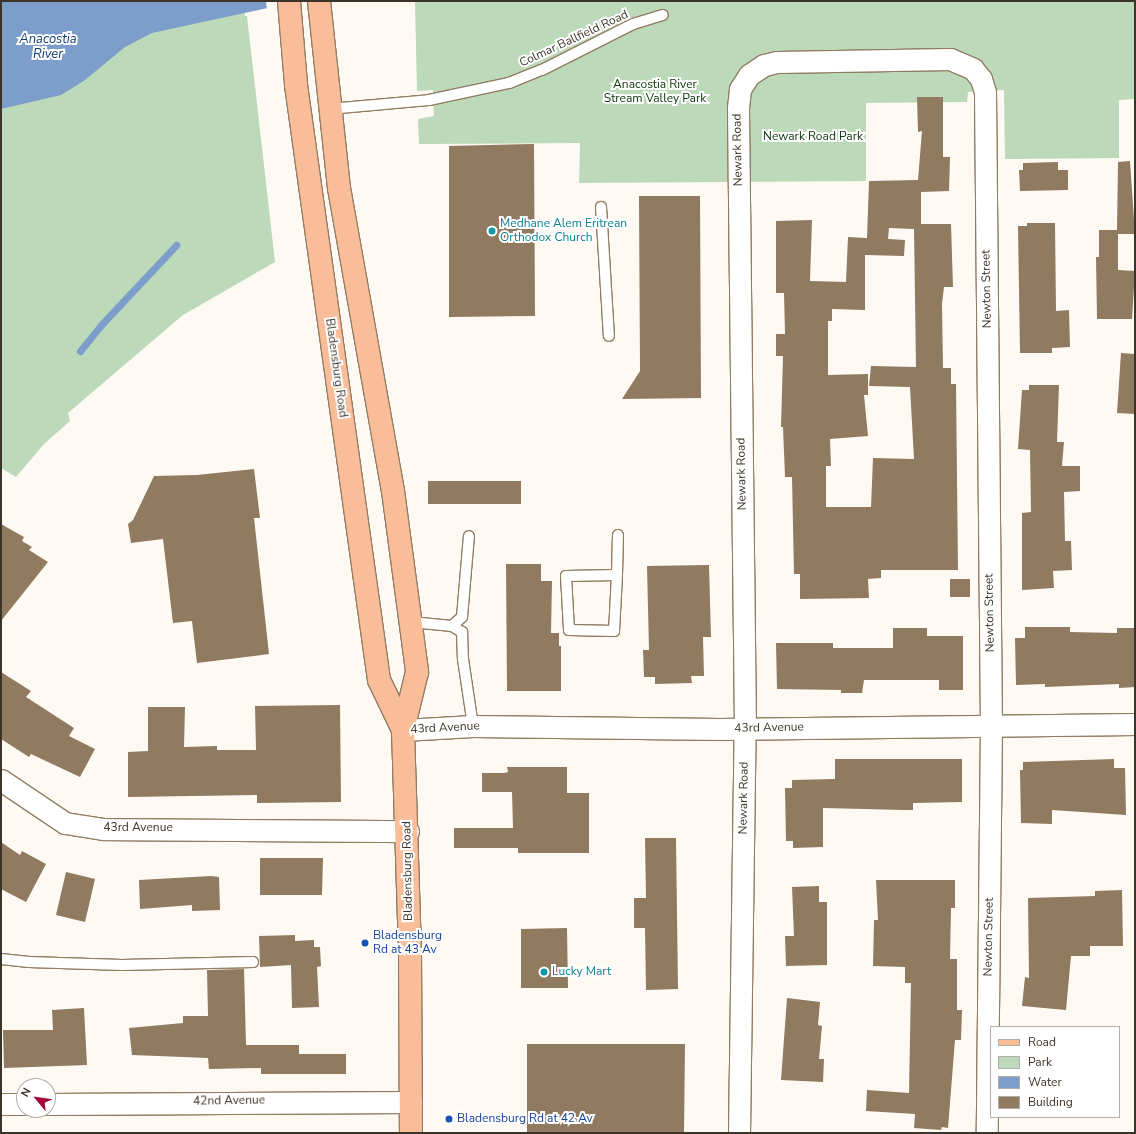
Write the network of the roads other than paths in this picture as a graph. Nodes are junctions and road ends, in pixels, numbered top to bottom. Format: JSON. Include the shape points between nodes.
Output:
{"nodes":[{"id":1,"x":289,"y":1,"type":"edge"},
{"id":2,"x":319,"y":1,"type":"edge"},
{"id":3,"x":663,"y":14,"type":"dead end"},
{"id":4,"x":985,"y":92,"type":"joint"},
{"id":5,"x":329,"y":109,"type":"junction"},
{"id":6,"x":601,"y":207,"type":"dead end"},
{"id":7,"x":609,"y":336,"type":"dead end"},
{"id":8,"x":618,"y":535,"type":"dead end"},
{"id":9,"x":469,"y":536,"type":"dead end"},
{"id":10,"x":616,"y":575,"type":"junction"},
{"id":11,"x":411,"y":622,"type":"junction"},
{"id":12,"x":452,"y":626,"type":"junction"},
{"id":13,"x":1135,"y":724,"type":"edge"},
{"id":14,"x":991,"y":725,"type":"junction"},
{"id":15,"x":473,"y":726,"type":"junction"},
{"id":16,"x":745,"y":728,"type":"junction"},
{"id":17,"x":403,"y":730,"type":"junction"},
{"id":18,"x":1,"y":780,"type":"edge"},
{"id":19,"x":408,"y":831,"type":"junction"},
{"id":20,"x":1,"y":959,"type":"edge"},
{"id":21,"x":253,"y":962,"type":"dead end"},
{"id":22,"x":410,"y":1102,"type":"junction"},
{"id":23,"x":1,"y":1104,"type":"edge"},
{"id":24,"x":16,"y":1104,"type":"edge"},
{"id":25,"x":56,"y":1104,"type":"edge"},
{"id":26,"x":411,"y":1133,"type":"edge"},
{"id":27,"x":739,"y":1133,"type":"edge"},
{"id":28,"x":987,"y":1133,"type":"edge"}],
"edges":[{"from":1,"to":17,"type":"main road","name":"Bladensburg Road","via":[[296,85],[379,680]]},
{"from":2,"to":5,"type":"main road","name":"Bladensburg Road"},
{"from":3,"to":5,"type":"lane","name":"Colmar Ballfield Road","via":[[633,24],[542,70],[510,83],[429,100]]},
{"from":4,"to":14,"type":"street","name":"Newton Street"},
{"from":4,"to":16,"type":"street","name":"Newark Road","via":[[981,79],[973,69],[950,59],[777,62],[764,65],[749,75],[740,89],[738,108]]},
{"from":5,"to":11,"type":"main road","name":"Bladensburg Road","via":[[348,245],[393,491]]},
{"from":6,"to":7,"type":"lane"},
{"from":8,"to":10,"type":"lane"},
{"from":9,"to":12,"type":"lane","via":[[462,617]]},
{"from":10,"to":10,"type":"lane","via":[[614,630],[569,630],[566,576]]},
{"from":11,"to":12,"type":"lane"},
{"from":11,"to":17,"type":"main road","name":"Bladensburg Road","via":[[417,672]]},
{"from":12,"to":15,"type":"lane","via":[[462,632],[463,659]]},
{"from":13,"to":14,"type":"street","name":"43rd Avenue"},
{"from":14,"to":16,"type":"street","name":"43rd Avenue"},
{"from":14,"to":28,"type":"street","name":"Newton Street"},
{"from":15,"to":16,"type":"street","name":"43rd Avenue"},
{"from":15,"to":17,"type":"street","name":"43rd Avenue"},
{"from":16,"to":27,"type":"street","name":"Newark Road"},
{"from":17,"to":19,"type":"main road","name":"Bladensburg Road"},
{"from":18,"to":19,"type":"street","name":"43rd Avenue","via":[[65,823],[104,829]]},
{"from":19,"to":22,"type":"main road","name":"Bladensburg Road"},
{"from":20,"to":21,"type":"lane","via":[[122,965]]},
{"from":22,"to":25,"type":"street","name":"42nd Avenue"},
{"from":22,"to":26,"type":"main road","name":"Bladensburg Road"},
{"from":23,"to":24,"type":"street"}]}
